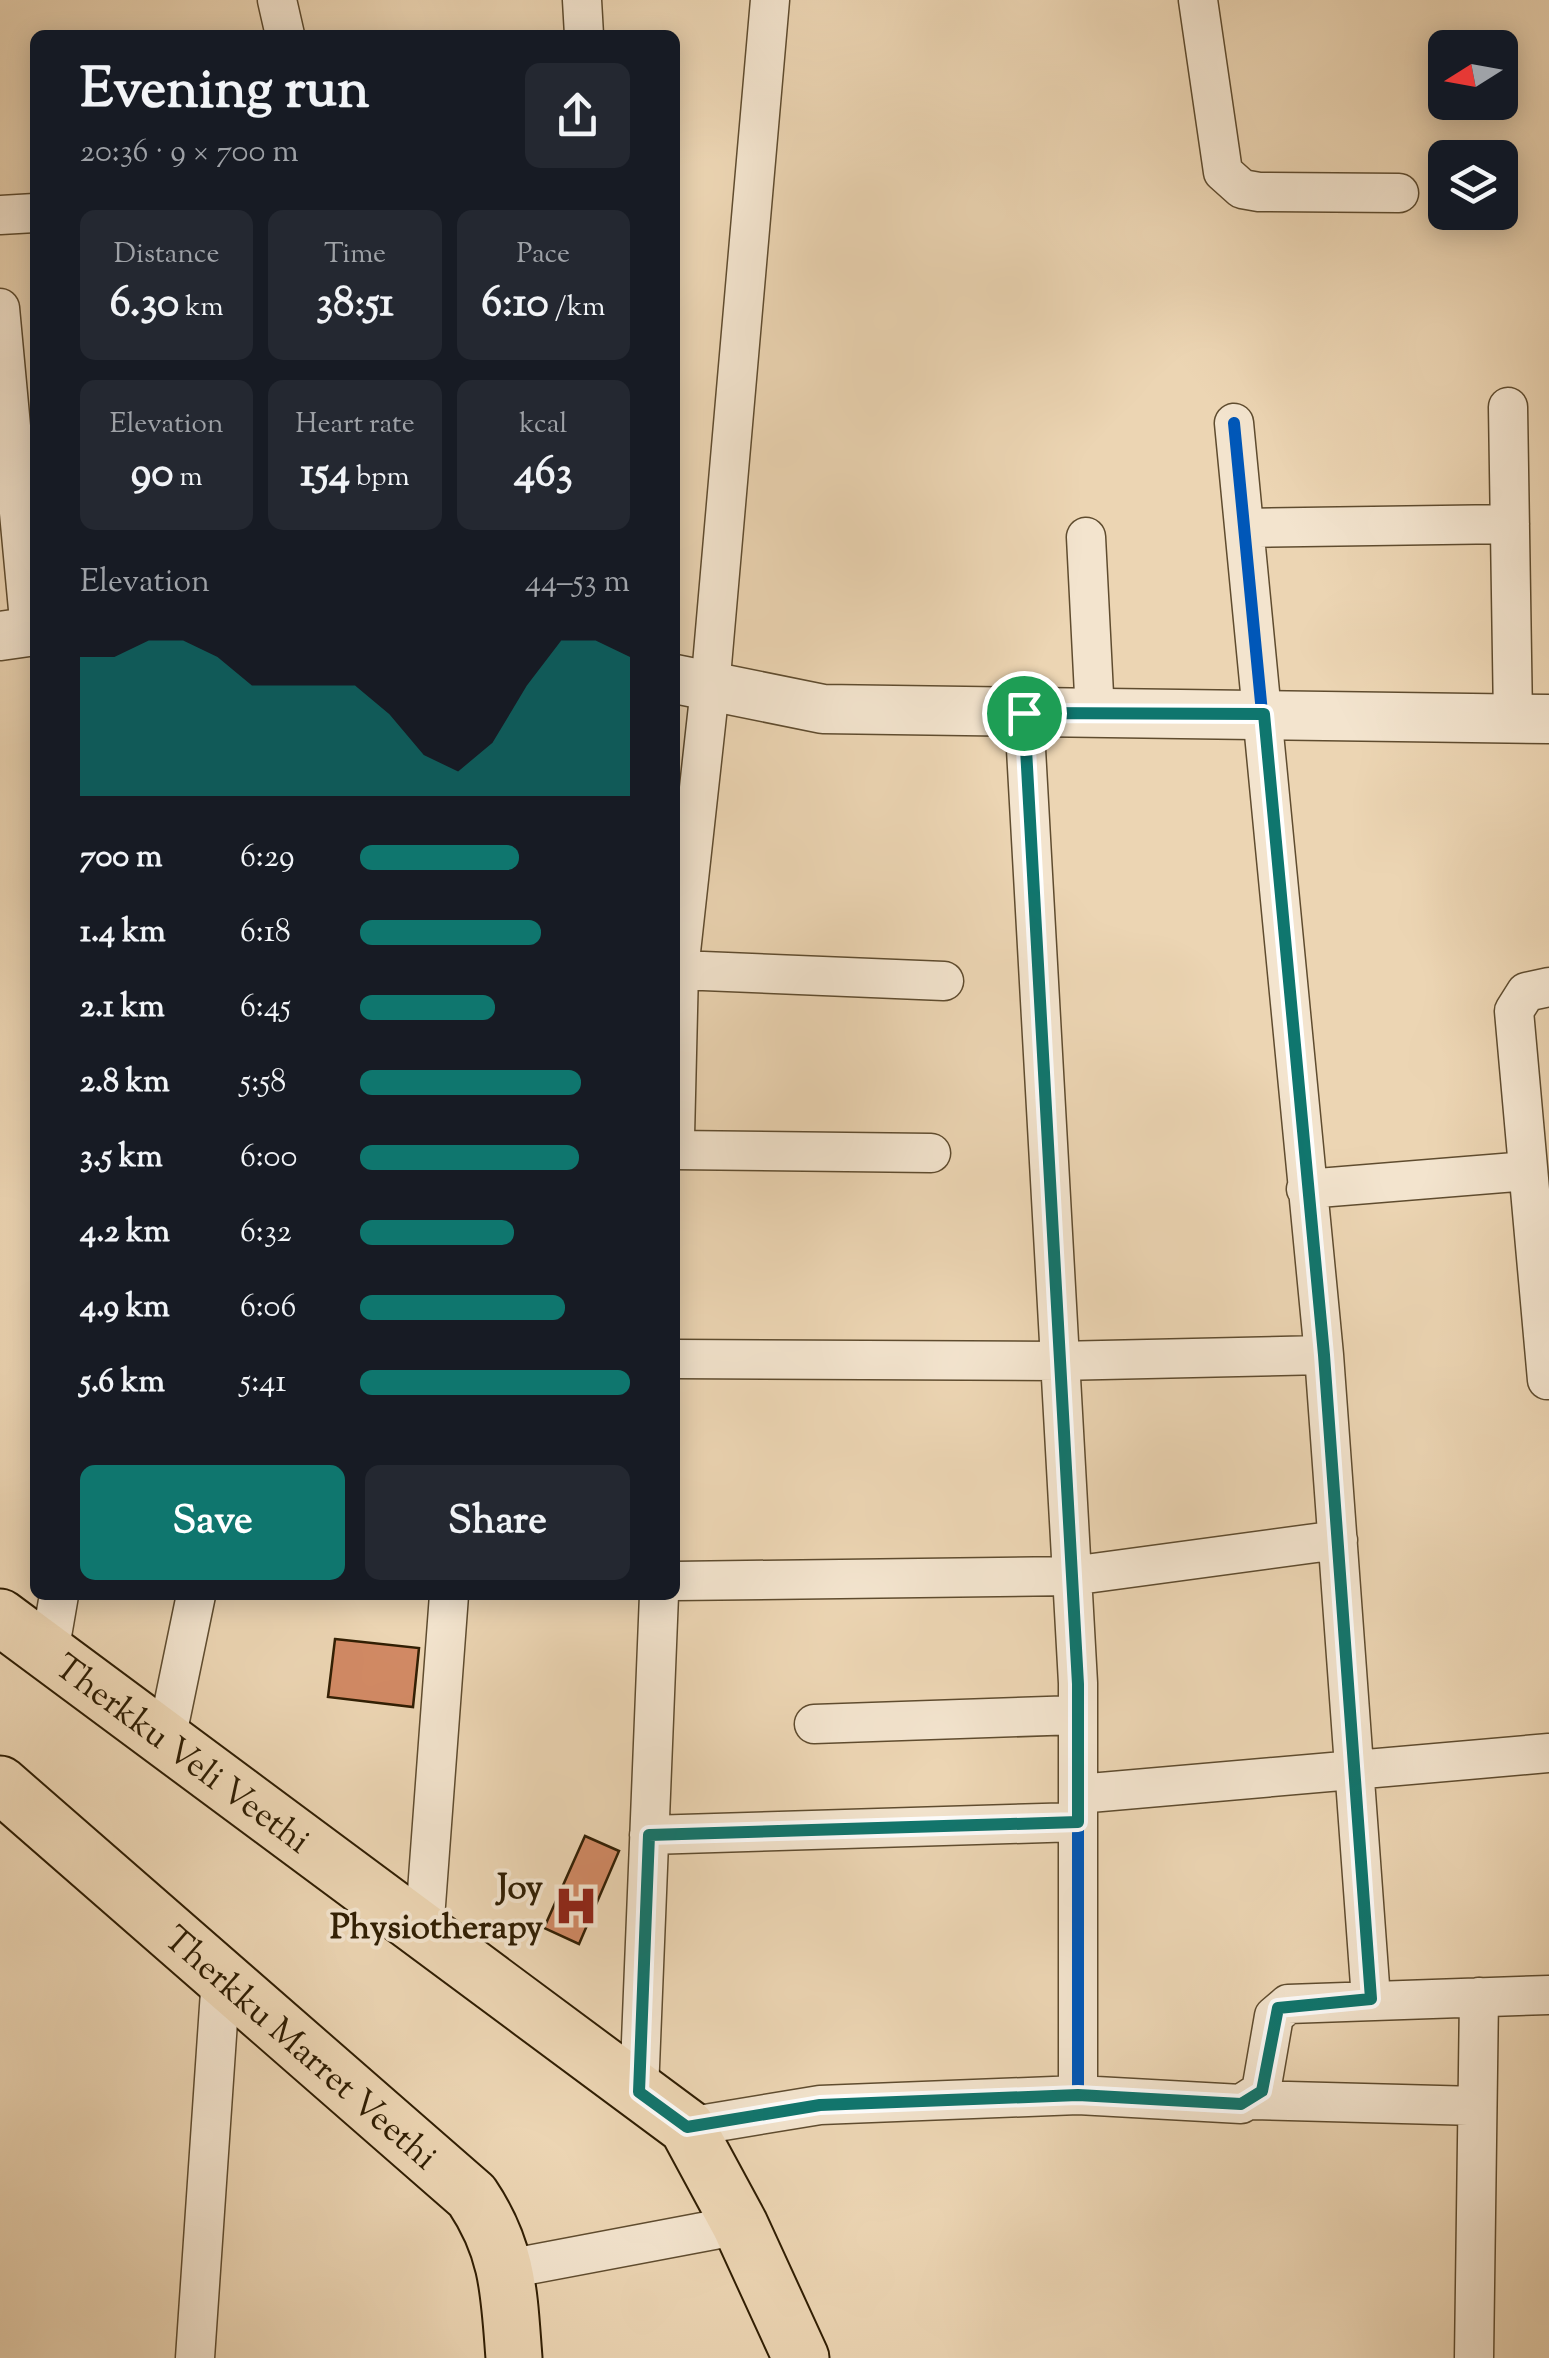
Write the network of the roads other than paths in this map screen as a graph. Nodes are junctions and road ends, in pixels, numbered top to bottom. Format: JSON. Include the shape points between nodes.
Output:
{"nodes":[{"id":1,"x":276,"y":0,"type":"edge"},
{"id":2,"x":582,"y":0,"type":"edge"},
{"id":3,"x":770,"y":0,"type":"edge"},
{"id":4,"x":1198,"y":0,"type":"edge"},
{"id":5,"x":285,"y":30,"type":"edge"},
{"id":6,"x":584,"y":30,"type":"edge"},
{"id":7,"x":1399,"y":193,"type":"dead end"},
{"id":8,"x":30,"y":213,"type":"edge"},
{"id":9,"x":0,"y":215,"type":"edge"},
{"id":10,"x":0,"y":308,"type":"edge"},
{"id":11,"x":1508,"y":407,"type":"dead end"},
{"id":12,"x":1234,"y":423,"type":"dead end"},
{"id":13,"x":1510,"y":524,"type":"junction"},
{"id":14,"x":1245,"y":528,"type":"junction"},
{"id":15,"x":1086,"y":537,"type":"dead end"},
{"id":16,"x":22,"y":633,"type":"edge"},
{"id":17,"x":692,"y":683,"type":"edge"},
{"id":18,"x":1024,"y":713,"type":"junction"},
{"id":19,"x":1095,"y":714,"type":"junction"},
{"id":20,"x":1264,"y":714,"type":"junction"},
{"id":21,"x":1531,"y":718,"type":"edge"},
{"id":22,"x":680,"y":948,"type":"edge"},
{"id":23,"x":680,"y":970,"type":"edge"},
{"id":24,"x":944,"y":981,"type":"dead end"},
{"id":25,"x":1549,"y":986,"type":"edge"},
{"id":26,"x":680,"y":1150,"type":"edge"},
{"id":27,"x":931,"y":1153,"type":"dead end"},
{"id":28,"x":1528,"y":1171,"type":"junction"},
{"id":29,"x":1306,"y":1189,"type":"junction"},
{"id":30,"x":1324,"y":1355,"type":"junction"},
{"id":31,"x":680,"y":1359,"type":"edge"},
{"id":32,"x":1057,"y":1361,"type":"junction"},
{"id":33,"x":1547,"y":1380,"type":"edge"},
{"id":34,"x":1338,"y":1540,"type":"junction"},
{"id":35,"x":1071,"y":1576,"type":"junction"},
{"id":36,"x":680,"y":1582,"type":"edge"},
{"id":37,"x":58,"y":1600,"type":"edge"},
{"id":38,"x":195,"y":1600,"type":"edge"},
{"id":39,"x":450,"y":1600,"type":"edge"},
{"id":40,"x":659,"y":1600,"type":"edge"},
{"id":41,"x":0,"y":1617,"type":"edge"},
{"id":42,"x":49,"y":1653,"type":"junction"},
{"id":43,"x":1078,"y":1715,"type":"junction"},
{"id":44,"x":814,"y":1724,"type":"dead end"},
{"id":45,"x":166,"y":1740,"type":"junction"},
{"id":46,"x":1549,"y":1754,"type":"edge"},
{"id":47,"x":1354,"y":1768,"type":"junction"},
{"id":48,"x":0,"y":1784,"type":"edge"},
{"id":49,"x":1078,"y":1808,"type":"junction"},
{"id":50,"x":649,"y":1835,"type":"junction"},
{"id":51,"x":424,"y":1932,"type":"junction"},
{"id":52,"x":221,"y":1978,"type":"junction"},
{"id":53,"x":1549,"y":1995,"type":"edge"},
{"id":54,"x":1479,"y":1996,"type":"junction"},
{"id":55,"x":1371,"y":1999,"type":"junction"},
{"id":56,"x":639,"y":2092,"type":"junction"},
{"id":57,"x":1078,"y":2095,"type":"junction"},
{"id":58,"x":1253,"y":2100,"type":"junction"},
{"id":59,"x":1477,"y":2106,"type":"junction"},
{"id":60,"x":687,"y":2127,"type":"junction"},
{"id":61,"x":740,"y":2225,"type":"junction"},
{"id":62,"x":507,"y":2269,"type":"junction"},
{"id":63,"x":195,"y":2358,"type":"edge"},
{"id":64,"x":514,"y":2358,"type":"edge"},
{"id":65,"x":801,"y":2358,"type":"edge"},
{"id":66,"x":1474,"y":2358,"type":"edge"}],
"edges":[{"from":1,"to":5,"type":"street"},
{"from":2,"to":6,"type":"street"},
{"from":3,"to":17,"type":"street"},
{"from":4,"to":7,"type":"street","via":[[1223,172],[1230,182],[1259,192]]},
{"from":8,"to":9,"type":"street"},
{"from":10,"to":16,"type":"street"},
{"from":11,"to":13,"type":"street"},
{"from":12,"to":14,"type":"street"},
{"from":13,"to":14,"type":"street"},
{"from":13,"to":21,"type":"street"},
{"from":14,"to":20,"type":"street"},
{"from":15,"to":19,"type":"street"},
{"from":17,"to":18,"type":"street","via":[[823,709]]},
{"from":17,"to":22,"type":"street"},
{"from":18,"to":19,"type":"street"},
{"from":18,"to":32,"type":"street"},
{"from":19,"to":20,"type":"street"},
{"from":20,"to":21,"type":"street"},
{"from":20,"to":29,"type":"street"},
{"from":23,"to":24,"type":"street"},
{"from":25,"to":28,"type":"street","via":[[1526,992],[1514,1011]]},
{"from":26,"to":27,"type":"street"},
{"from":28,"to":29,"type":"street"},
{"from":28,"to":33,"type":"street"},
{"from":29,"to":30,"type":"street"},
{"from":30,"to":32,"type":"street"},
{"from":30,"to":34,"type":"street"},
{"from":31,"to":32,"type":"street"},
{"from":32,"to":35,"type":"street"},
{"from":34,"to":35,"type":"street"},
{"from":34,"to":47,"type":"street"},
{"from":35,"to":36,"type":"street"},
{"from":35,"to":43,"type":"street"},
{"from":37,"to":42,"type":"street"},
{"from":38,"to":45,"type":"street"},
{"from":39,"to":51,"type":"street"},
{"from":40,"to":50,"type":"street"},
{"from":41,"to":42,"type":"main road","name":"Therkku Veli Veethi"},
{"from":42,"to":45,"type":"main road","name":"Therkku Veli Veethi"},
{"from":43,"to":44,"type":"street"},
{"from":43,"to":49,"type":"street"},
{"from":45,"to":51,"type":"main road","name":"Therkku Veli Veethi"},
{"from":46,"to":47,"type":"street"},
{"from":47,"to":49,"type":"street"},
{"from":47,"to":55,"type":"street"},
{"from":48,"to":52,"type":"main road","name":"Therkku Marret Veethi"},
{"from":49,"to":50,"type":"street"},
{"from":49,"to":57,"type":"street"},
{"from":50,"to":56,"type":"street"},
{"from":51,"to":56,"type":"main road","name":"Therkku Veli Veethi"},
{"from":52,"to":62,"type":"main road","name":"Therkku Marret Veethi","via":[[472,2196]]},
{"from":52,"to":63,"type":"street"},
{"from":53,"to":54,"type":"street"},
{"from":54,"to":55,"type":"street"},
{"from":54,"to":59,"type":"street"},
{"from":55,"to":58,"type":"street","via":[[1278,2008],[1262,2091]]},
{"from":56,"to":60,"type":"main road","name":"Therkku Veli Veethi"},
{"from":57,"to":58,"type":"street","via":[[1228,2106]]},
{"from":57,"to":60,"type":"street","via":[[820,2105]]},
{"from":58,"to":59,"type":"street"},
{"from":59,"to":66,"type":"street"},
{"from":60,"to":61,"type":"main road","name":"Therkku Veli Veethi"},
{"from":61,"to":62,"type":"street"},
{"from":61,"to":65,"type":"main road","name":"Therkku Veli Veethi"},
{"from":62,"to":64,"type":"main road","name":"Therkku Marret Veethi"}]}
